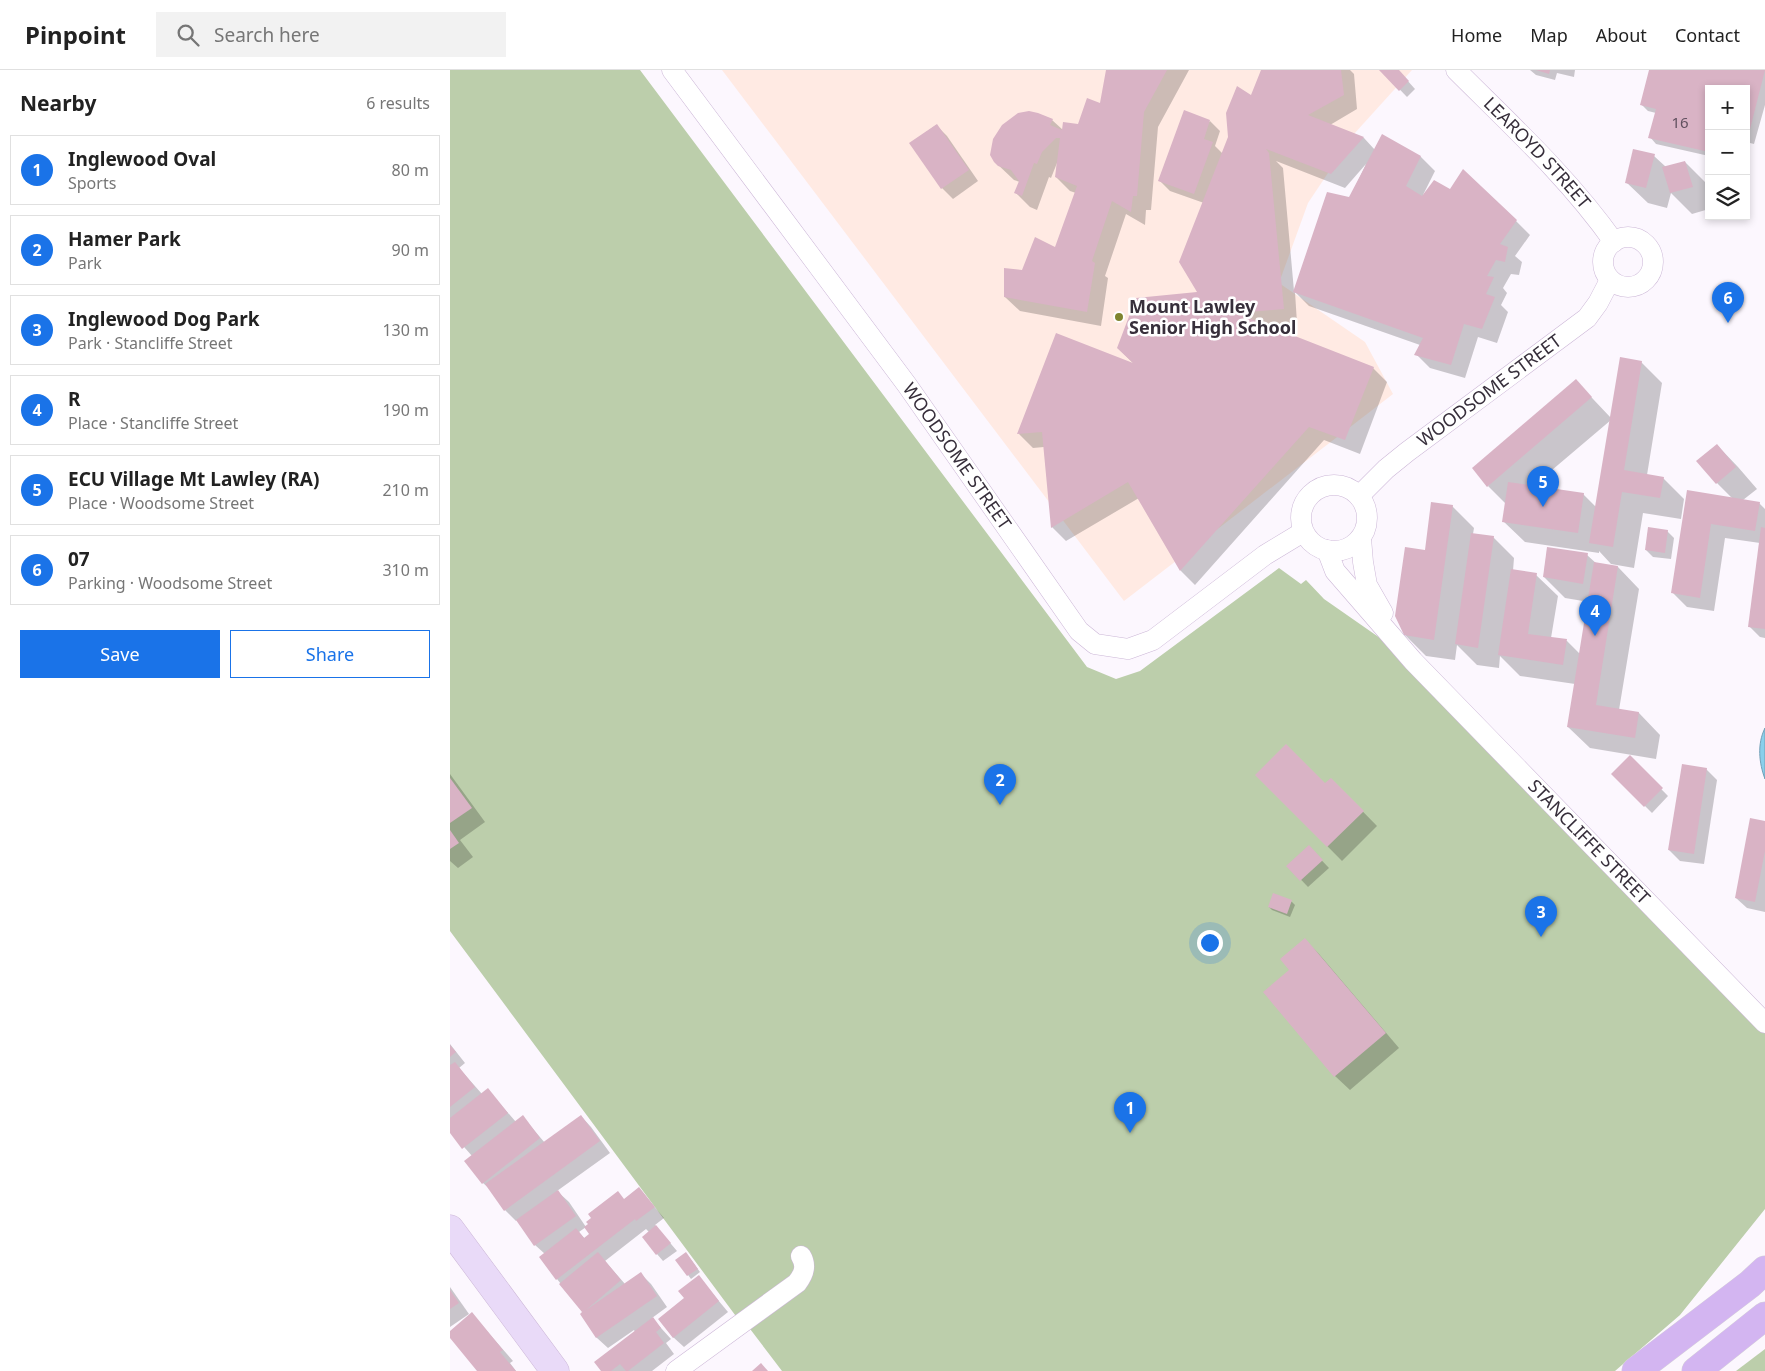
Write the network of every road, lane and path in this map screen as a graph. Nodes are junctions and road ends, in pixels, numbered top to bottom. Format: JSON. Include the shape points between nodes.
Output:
{"nodes":[{"id":1,"x":672,"y":70,"type":"edge"},
{"id":2,"x":1456,"y":70,"type":"edge"},
{"id":3,"x":1614,"y":242,"type":"junction"},
{"id":4,"x":1610,"y":280,"type":"junction"},
{"id":5,"x":1360,"y":496,"type":"junction"},
{"id":6,"x":1304,"y":532,"type":"junction"},
{"id":7,"x":1361,"y":538,"type":"junction"},
{"id":8,"x":1327,"y":550,"type":"junction"},
{"id":9,"x":1413,"y":661,"type":"junction"},
{"id":10,"x":1765,"y":1023,"type":"edge"},
{"id":11,"x":450,"y":1229,"type":"edge"},
{"id":12,"x":801,"y":1256,"type":"dead end"},
{"id":13,"x":1765,"y":1270,"type":"edge"},
{"id":14,"x":1765,"y":1316,"type":"edge"},
{"id":15,"x":555,"y":1371,"type":"edge"},
{"id":16,"x":676,"y":1371,"type":"edge"},
{"id":17,"x":1636,"y":1371,"type":"edge"},
{"id":18,"x":1696,"y":1371,"type":"edge"}],
"edges":[{"from":1,"to":6,"type":"street","name":"WOODSOME STREET","via":[[907,385],[1079,631],[1095,644],[1128,649],[1153,640],[1265,555]]},
{"from":2,"to":3,"type":"street","name":"LEAROYD STREET","via":[[1584,201]]},
{"from":3,"to":4,"type":"street","via":[[1603,259]]},
{"from":3,"to":4,"type":"street","via":[[1629,238],[1643,242],[1651,254],[1652,268],[1646,280],[1632,287]]},
{"from":4,"to":5,"type":"street","name":"WOODSOME STREET","via":[[1587,318],[1407,452]]},
{"from":5,"to":6,"type":"street","via":[[1346,487],[1331,484],[1320,487],[1311,493],[1301,511],[1300,522]]},
{"from":5,"to":7,"type":"street","name":"STANCLIFFE STREET","via":[[1368,514]]},
{"from":6,"to":8,"type":"street","via":[[1315,546]]},
{"from":7,"to":8,"type":"street","via":[[1342,551]]},
{"from":7,"to":9,"type":"street","name":"STANCLIFFE STREET","via":[[1367,585]]},
{"from":8,"to":9,"type":"street","name":"STANCLIFFE STREET","via":[[1335,571]]},
{"from":9,"to":10,"type":"street","name":"STANCLIFFE STREET"},
{"from":11,"to":15,"type":"main road"},
{"from":12,"to":16,"type":"street","via":[[805,1262],[804,1269],[797,1283]]},
{"from":13,"to":17,"type":"main road"},
{"from":14,"to":18,"type":"main road"}]}
